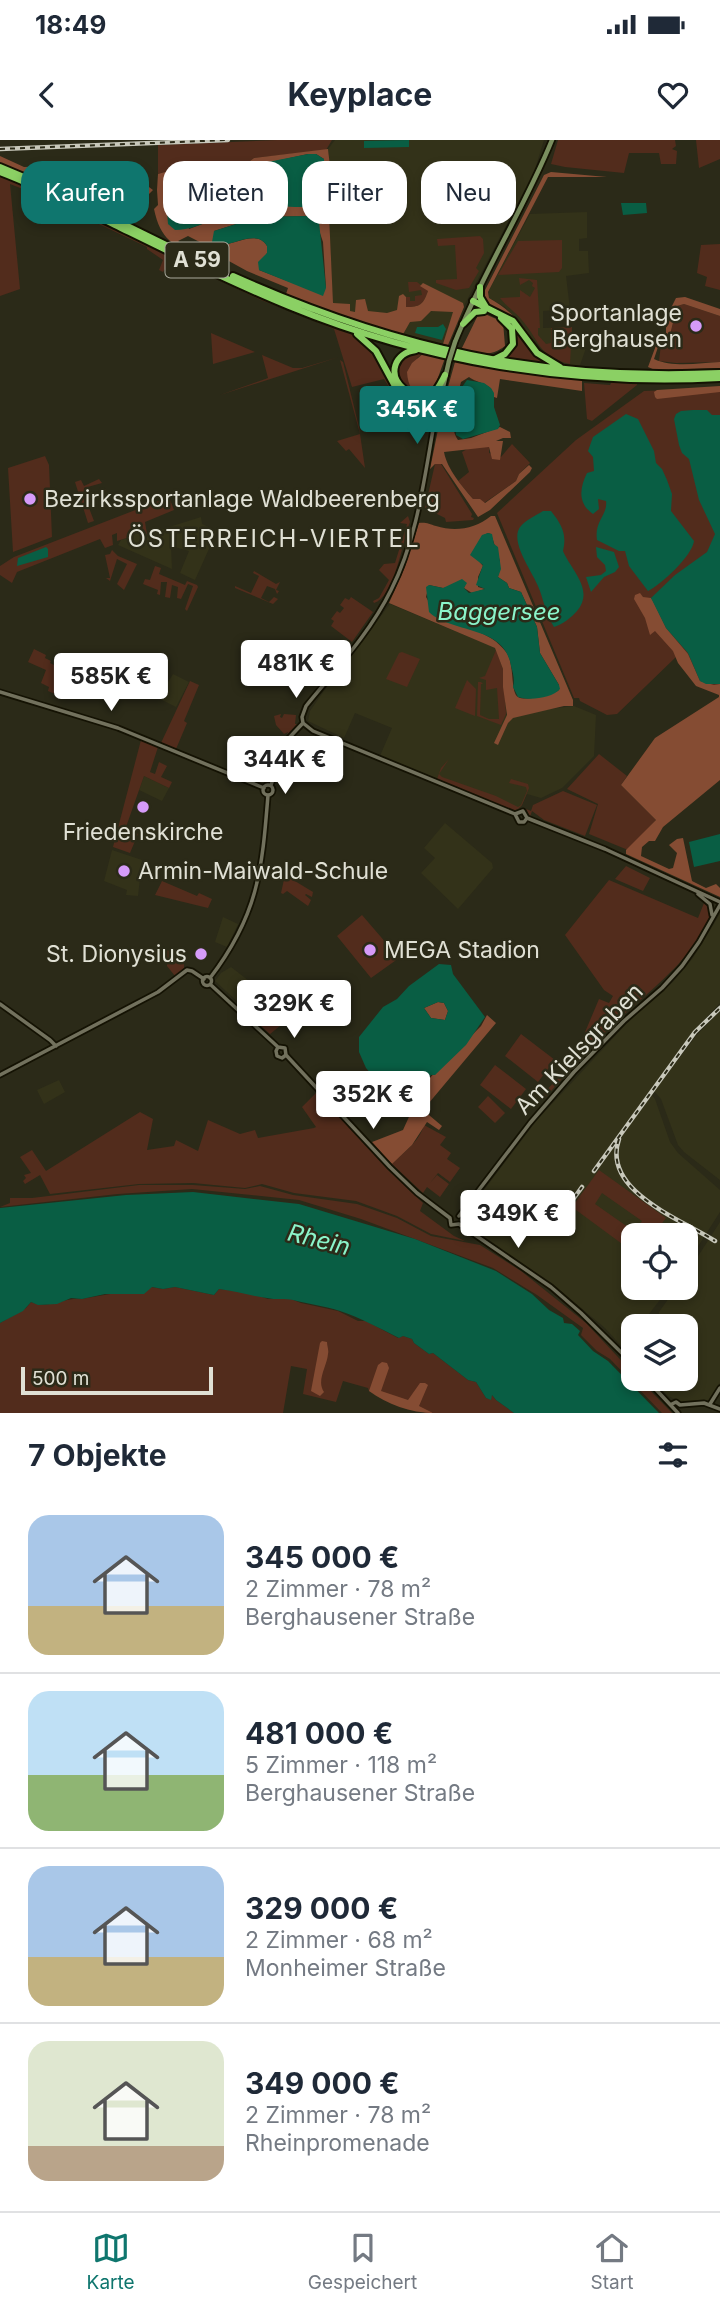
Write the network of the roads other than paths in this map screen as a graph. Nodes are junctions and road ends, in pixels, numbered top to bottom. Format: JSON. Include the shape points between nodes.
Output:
{"nodes":[{"id":1,"x":552,"y":140,"type":"edge"},
{"id":2,"x":0,"y":169,"type":"edge"},
{"id":3,"x":480,"y":286,"type":"junction"},
{"id":4,"x":472,"y":303,"type":"junction"},
{"id":5,"x":486,"y":310,"type":"junction"},
{"id":6,"x":337,"y":324,"type":"junction"},
{"id":7,"x":463,"y":324,"type":"junction"},
{"id":8,"x":423,"y":350,"type":"junction"},
{"id":9,"x":488,"y":360,"type":"junction"},
{"id":10,"x":579,"y":371,"type":"junction"},
{"id":11,"x":720,"y":373,"type":"edge"},
{"id":12,"x":445,"y":376,"type":"junction"},
{"id":13,"x":720,"y":378,"type":"edge"},
{"id":14,"x":421,"y":400,"type":"junction"},
{"id":15,"x":438,"y":404,"type":"junction"},
{"id":16,"x":434,"y":423,"type":"junction"},
{"id":17,"x":0,"y":692,"type":"edge"},
{"id":18,"x":303,"y":723,"type":"junction"},
{"id":19,"x":271,"y":785,"type":"junction"},
{"id":20,"x":264,"y":788,"type":"junction"},
{"id":21,"x":268,"y":795,"type":"junction"},
{"id":22,"x":515,"y":814,"type":"junction"},
{"id":23,"x":527,"y":818,"type":"junction"},
{"id":24,"x":694,"y":890,"type":"junction"},
{"id":25,"x":720,"y":903,"type":"edge"},
{"id":26,"x":710,"y":922,"type":"junction"},
{"id":27,"x":210,"y":978,"type":"junction"},
{"id":28,"x":204,"y":979,"type":"junction"},
{"id":29,"x":211,"y":985,"type":"junction"},
{"id":30,"x":0,"y":1004,"type":"edge"},
{"id":31,"x":56,"y":1046,"type":"junction"},
{"id":32,"x":278,"y":1047,"type":"junction"},
{"id":33,"x":286,"y":1055,"type":"junction"},
{"id":34,"x":0,"y":1075,"type":"edge"},
{"id":35,"x":459,"y":1216,"type":"junction"},
{"id":36,"x":450,"y":1218,"type":"junction"},
{"id":37,"x":459,"y":1224,"type":"junction"},
{"id":38,"x":621,"y":1353,"type":"edge"},
{"id":39,"x":720,"y":1388,"type":"edge"},
{"id":40,"x":658,"y":1391,"type":"edge"},
{"id":41,"x":672,"y":1404,"type":"junction"},
{"id":42,"x":710,"y":1404,"type":"junction"},
{"id":43,"x":680,"y":1405,"type":"junction"},
{"id":44,"x":720,"y":1409,"type":"edge"},
{"id":45,"x":678,"y":1412,"type":"edge"}],
"edges":[{"from":1,"to":3,"type":"main road"},
{"from":2,"to":6,"type":"highway","number":"A 59","via":[[246,287]]},
{"from":2,"to":9,"type":"highway","number":"A 59","via":[[291,301],[400,339]]},
{"from":3,"to":4,"type":"main road"},
{"from":3,"to":5,"type":"highway"},
{"from":4,"to":5,"type":"highway"},
{"from":4,"to":7,"type":"main road"},
{"from":5,"to":7,"type":"highway","via":[[475,312]]},
{"from":5,"to":9,"type":"highway","via":[[508,323],[514,337],[505,354]]},
{"from":5,"to":10,"type":"highway","via":[[518,325],[544,359]]},
{"from":6,"to":8,"type":"highway","number":"A 59"},
{"from":6,"to":14,"type":"highway","via":[[371,344],[396,388]]},
{"from":7,"to":12,"type":"main road","bridge":true},
{"from":8,"to":13,"type":"highway","number":"A 59","via":[[508,368],[597,378]]},
{"from":8,"to":14,"type":"highway","via":[[402,355],[394,371],[399,385]]},
{"from":9,"to":10,"type":"highway","number":"A 59"},
{"from":10,"to":11,"type":"highway","number":"A 59"},
{"from":12,"to":14,"type":"highway","via":[[436,392]]},
{"from":12,"to":15,"type":"main road"},
{"from":14,"to":15,"type":"highway"},
{"from":14,"to":16,"type":"highway"},
{"from":15,"to":16,"type":"main road"},
{"from":16,"to":18,"type":"street","via":[[414,524],[393,586],[362,636],[306,706]]},
{"from":17,"to":20,"type":"street","via":[[118,728]]},
{"from":18,"to":19,"type":"street","via":[[288,739]]},
{"from":18,"to":22,"type":"street"},
{"from":19,"to":20,"type":"street"},
{"from":19,"to":21,"type":"street","via":[[273,792]]},
{"from":20,"to":21,"type":"street"},
{"from":21,"to":27,"type":"street","via":[[261,873],[254,898],[240,932]]},
{"from":22,"to":23,"type":"street","via":[[523,811]]},
{"from":22,"to":23,"type":"street","via":[[519,822]]},
{"from":23,"to":24,"type":"street"},
{"from":24,"to":25,"type":"street"},
{"from":24,"to":26,"type":"street","via":[[710,904]]},
{"from":25,"to":26,"type":"street","name":"Am Kielsgraben"},
{"from":26,"to":35,"type":"street","name":"Am Kielsgraben","via":[[676,973],[547,1103]]},
{"from":27,"to":28,"type":"street"},
{"from":27,"to":29,"type":"street"},
{"from":28,"to":29,"type":"street","via":[[205,986]]},
{"from":28,"to":31,"type":"street","via":[[187,970],[158,992]]},
{"from":29,"to":32,"type":"street"},
{"from":30,"to":31,"type":"street"},
{"from":31,"to":34,"type":"street"},
{"from":32,"to":33,"type":"street","via":[[285,1048]]},
{"from":32,"to":33,"type":"street","via":[[276,1056]]},
{"from":33,"to":36,"type":"street","via":[[390,1167]]},
{"from":35,"to":36,"type":"street"},
{"from":35,"to":37,"type":"street"},
{"from":36,"to":37,"type":"street","via":[[451,1225]]},
{"from":37,"to":38,"type":"street","via":[[551,1287]]},
{"from":39,"to":42,"type":"street"},
{"from":40,"to":41,"type":"street"},
{"from":41,"to":43,"type":"street"},
{"from":41,"to":45,"type":"street"},
{"from":42,"to":43,"type":"street"},
{"from":42,"to":44,"type":"street"},
{"from":43,"to":45,"type":"street"}]}
